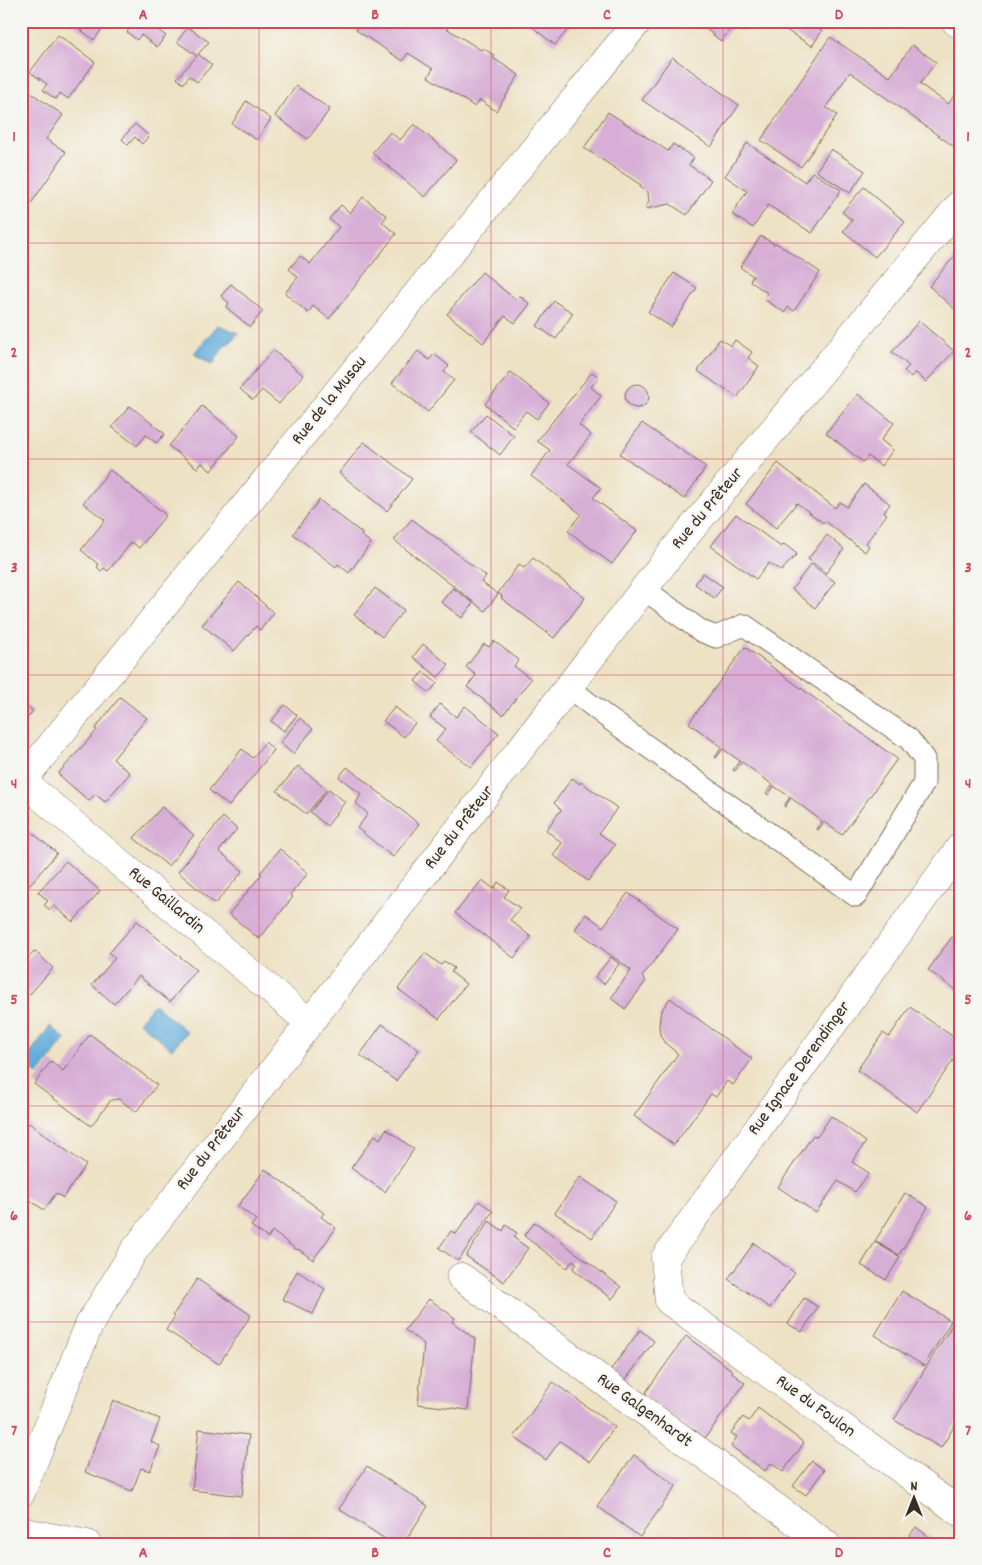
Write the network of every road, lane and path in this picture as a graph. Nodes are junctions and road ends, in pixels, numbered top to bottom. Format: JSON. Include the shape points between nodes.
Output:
{"nodes":[{"id":1,"x":638,"y":21,"type":"edge"},
{"id":2,"x":955,"y":21,"type":"edge"},
{"id":3,"x":961,"y":25,"type":"edge"},
{"id":4,"x":961,"y":204,"type":"edge"},
{"id":5,"x":644,"y":588,"type":"junction"},
{"id":6,"x":568,"y":687,"type":"junction"},
{"id":7,"x":22,"y":780,"type":"edge"},
{"id":8,"x":961,"y":846,"type":"edge"},
{"id":9,"x":310,"y":1023,"type":"junction"},
{"id":10,"x":461,"y":1278,"type":"dead end"},
{"id":11,"x":669,"y":1301,"type":"joint"},
{"id":12,"x":21,"y":1493,"type":"edge"},
{"id":13,"x":961,"y":1513,"type":"edge"},
{"id":14,"x":21,"y":1530,"type":"edge"},
{"id":15,"x":87,"y":1544,"type":"edge"},
{"id":16,"x":826,"y":1544,"type":"edge"}],
"edges":[{"from":1,"to":7,"type":"street","name":"Rue de la Musau"},
{"from":2,"to":3,"type":"street"},
{"from":4,"to":5,"type":"street","name":"Rue du Prêteur"},
{"from":5,"to":6,"type":"street","name":"Rue du Prêteur"},
{"from":5,"to":6,"type":"lane","via":[[708,634],[716,636],[744,625],[909,740],[924,760],[924,783],[856,896]]},
{"from":6,"to":9,"type":"street","name":"Rue du Prêteur"},
{"from":7,"to":9,"type":"street","name":"Rue Gaillardin"},
{"from":8,"to":11,"type":"street","name":"Rue Ignace Derendinger","via":[[665,1258]]},
{"from":9,"to":12,"type":"street","name":"Rue du Prêteur","via":[[134,1251],[89,1325]]},
{"from":10,"to":16,"type":"street","name":"Rue Galgenhardt"},
{"from":11,"to":13,"type":"street","name":"Rue du Foulon"},
{"from":14,"to":15,"type":"street"}]}
